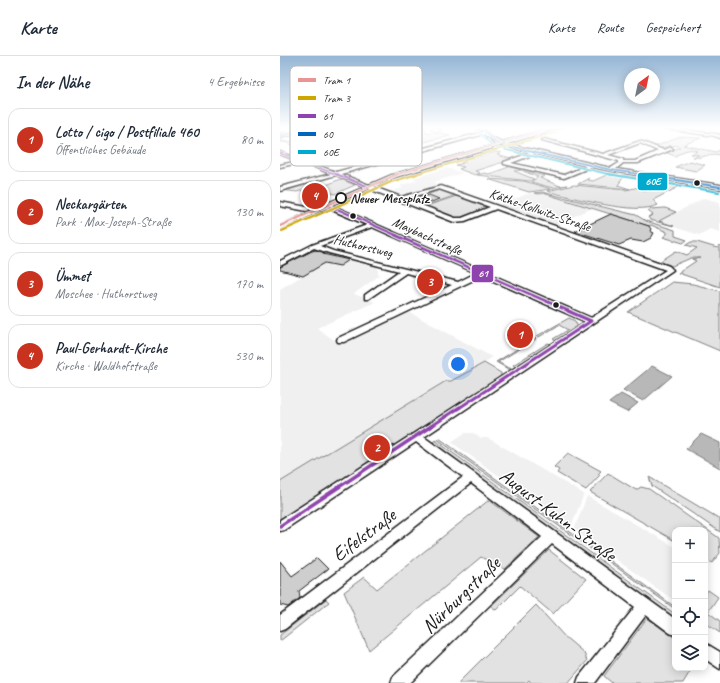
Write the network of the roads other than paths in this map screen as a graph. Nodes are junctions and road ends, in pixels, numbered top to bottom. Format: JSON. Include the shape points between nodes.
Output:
{"nodes":[{"id":1,"x":455,"y":156,"type":"edge"},
{"id":2,"x":458,"y":156,"type":"edge"},
{"id":3,"x":523,"y":156,"type":"edge"},
{"id":4,"x":551,"y":156,"type":"edge"},
{"id":5,"x":608,"y":156,"type":"edge"},
{"id":6,"x":650,"y":156,"type":"edge"},
{"id":7,"x":622,"y":162,"type":"junction"},
{"id":8,"x":290,"y":164,"type":"edge"},
{"id":9,"x":280,"y":166,"type":"edge"},
{"id":10,"x":314,"y":166,"type":"edge"},
{"id":11,"x":363,"y":166,"type":"edge"},
{"id":12,"x":421,"y":166,"type":"edge"},
{"id":13,"x":422,"y":166,"type":"edge"},
{"id":14,"x":589,"y":166,"type":"junction"},
{"id":15,"x":612,"y":170,"type":"junction"},
{"id":16,"x":334,"y":174,"type":"junction"},
{"id":17,"x":280,"y":182,"type":"edge"},
{"id":18,"x":291,"y":185,"type":"junction"},
{"id":19,"x":362,"y":185,"type":"junction"},
{"id":20,"x":719,"y":185,"type":"edge"},
{"id":21,"x":369,"y":187,"type":"junction"},
{"id":22,"x":280,"y":189,"type":"edge"},
{"id":23,"x":402,"y":200,"type":"junction"},
{"id":24,"x":280,"y":204,"type":"edge"},
{"id":25,"x":319,"y":204,"type":"junction"},
{"id":26,"x":327,"y":206,"type":"junction"},
{"id":27,"x":495,"y":207,"type":"junction"},
{"id":28,"x":307,"y":209,"type":"junction"},
{"id":29,"x":280,"y":224,"type":"edge"},
{"id":30,"x":372,"y":224,"type":"junction"},
{"id":31,"x":280,"y":228,"type":"edge"},
{"id":32,"x":314,"y":246,"type":"junction"},
{"id":33,"x":280,"y":264,"type":"edge"},
{"id":34,"x":405,"y":270,"type":"junction"},
{"id":35,"x":482,"y":273,"type":"junction"},
{"id":36,"x":458,"y":284,"type":"junction"},
{"id":37,"x":368,"y":297,"type":"dead end"},
{"id":38,"x":591,"y":321,"type":"junction"},
{"id":39,"x":341,"y":340,"type":"dead end"},
{"id":40,"x":415,"y":436,"type":"junction"},
{"id":41,"x":471,"y":477,"type":"junction"},
{"id":42,"x":280,"y":526,"type":"edge"},
{"id":43,"x":552,"y":536,"type":"junction"},
{"id":44,"x":645,"y":606,"type":"junction"},
{"id":45,"x":280,"y":624,"type":"edge"},
{"id":46,"x":672,"y":626,"type":"edge"},
{"id":47,"x":708,"y":652,"type":"edge"},
{"id":48,"x":720,"y":661,"type":"edge"},
{"id":49,"x":399,"y":683,"type":"edge"},
{"id":50,"x":585,"y":683,"type":"edge"}],
"edges":[{"from":1,"to":13,"type":"street"},
{"from":2,"to":21,"type":"street"},
{"from":3,"to":14,"type":"street","via":[[506,163],[564,178]]},
{"from":4,"to":14,"type":"street"},
{"from":5,"to":7,"type":"street"},
{"from":6,"to":7,"type":"street","via":[[636,162]]},
{"from":7,"to":15,"type":"street"},
{"from":8,"to":9,"type":"street"},
{"from":10,"to":16,"type":"street"},
{"from":11,"to":16,"type":"street"},
{"from":12,"to":19,"type":"street"},
{"from":14,"to":15,"type":"street"},
{"from":15,"to":20,"type":"street"},
{"from":16,"to":18,"type":"street"},
{"from":16,"to":19,"type":"street"},
{"from":17,"to":18,"type":"street"},
{"from":18,"to":22,"type":"street"},
{"from":19,"to":21,"type":"street"},
{"from":19,"to":25,"type":"street"},
{"from":21,"to":23,"type":"street"},
{"from":21,"to":26,"type":"street"},
{"from":23,"to":27,"type":"street","name":"Käthe-Kollwitz-Straße","via":[[439,187]]},
{"from":23,"to":27,"type":"street","via":[[459,220]]},
{"from":24,"to":28,"type":"street"},
{"from":25,"to":26,"type":"street","name":"Maybachstraße"},
{"from":25,"to":28,"type":"street"},
{"from":26,"to":30,"type":"street","name":"Maybachstraße"},
{"from":26,"to":31,"type":"street"},
{"from":27,"to":38,"type":"street","name":"Käthe-Kollwitz-Straße","via":[[670,270]]},
{"from":28,"to":29,"type":"street"},
{"from":30,"to":32,"type":"street"},
{"from":30,"to":35,"type":"street","name":"Maybachstraße"},
{"from":32,"to":33,"type":"street"},
{"from":32,"to":34,"type":"street","name":"Huthorstweg"},
{"from":34,"to":36,"type":"street","name":"Huthorstweg"},
{"from":34,"to":37,"type":"street","name":"Huthorstweg"},
{"from":35,"to":36,"type":"street"},
{"from":35,"to":38,"type":"street","name":"Maybachstraße"},
{"from":36,"to":39,"type":"street"},
{"from":38,"to":40,"type":"street"},
{"from":40,"to":41,"type":"street","name":"August-Kuhn-Straße"},
{"from":40,"to":42,"type":"street"},
{"from":41,"to":43,"type":"street","name":"August-Kuhn-Straße"},
{"from":41,"to":45,"type":"street","name":"Eifelstraße"},
{"from":43,"to":44,"type":"street","name":"August-Kuhn-Straße"},
{"from":43,"to":49,"type":"street","name":"Nürburgstraße"},
{"from":44,"to":46,"type":"street","name":"August-Kuhn-Straße"},
{"from":44,"to":50,"type":"street"},
{"from":47,"to":48,"type":"street"}]}
